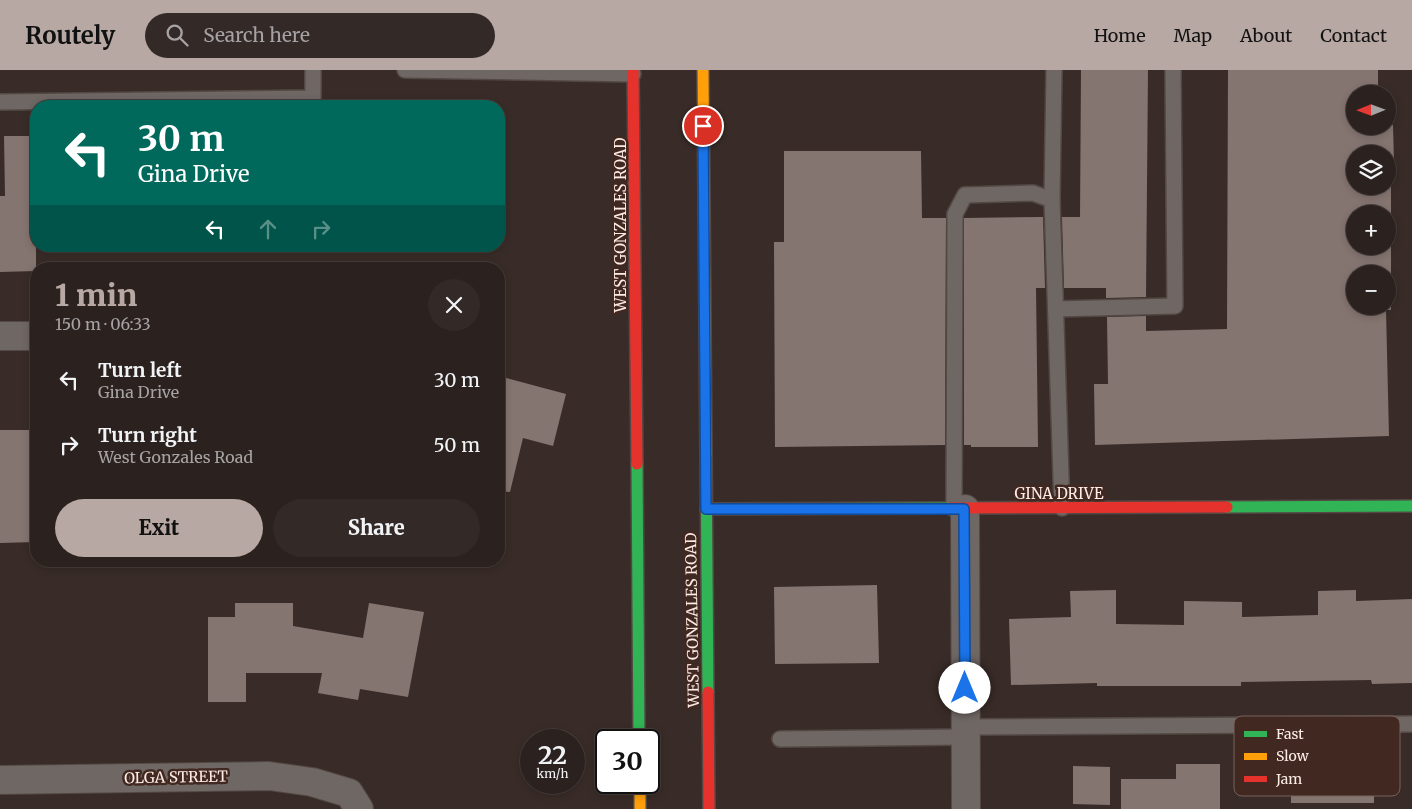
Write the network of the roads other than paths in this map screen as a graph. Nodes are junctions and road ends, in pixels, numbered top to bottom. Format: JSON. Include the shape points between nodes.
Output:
{"nodes":[{"id":1,"x":313,"y":70,"type":"edge"},
{"id":2,"x":405,"y":70,"type":"edge"},
{"id":3,"x":703,"y":70,"type":"edge"},
{"id":4,"x":1054,"y":70,"type":"edge"},
{"id":5,"x":1173,"y":70,"type":"edge"},
{"id":6,"x":479,"y":71,"type":"edge"},
{"id":7,"x":633,"y":72,"type":"edge"},
{"id":8,"x":156,"y":100,"type":"edge"},
{"id":9,"x":0,"y":102,"type":"edge"},
{"id":10,"x":30,"y":102,"type":"edge"},
{"id":11,"x":1052,"y":200,"type":"junction"},
{"id":12,"x":1056,"y":309,"type":"junction"},
{"id":13,"x":0,"y":336,"type":"edge"},
{"id":14,"x":30,"y":336,"type":"edge"},
{"id":15,"x":1412,"y":506,"type":"edge"},
{"id":16,"x":1062,"y":508,"type":"junction"},
{"id":17,"x":706,"y":509,"type":"junction"},
{"id":18,"x":959,"y":509,"type":"junction"},
{"id":19,"x":1234,"y":727,"type":"edge"},
{"id":20,"x":639,"y":729,"type":"edge"},
{"id":21,"x":965,"y":732,"type":"junction"},
{"id":22,"x":780,"y":739,"type":"dead end"},
{"id":23,"x":0,"y":780,"type":"edge"},
{"id":24,"x":640,"y":794,"type":"edge"},
{"id":25,"x":354,"y":801,"type":"edge"},
{"id":26,"x":640,"y":809,"type":"edge"},
{"id":27,"x":709,"y":809,"type":"edge"},
{"id":28,"x":966,"y":809,"type":"edge"}],
"edges":[{"from":1,"to":8,"type":"lane","via":[[313,98]]},
{"from":2,"to":6,"type":"lane"},
{"from":3,"to":17,"type":"main road","name":"WEST GONZALES ROAD"},
{"from":4,"to":11,"type":"lane"},
{"from":5,"to":12,"type":"lane","via":[[1175,306]]},
{"from":6,"to":7,"type":"lane"},
{"from":7,"to":20,"type":"main road","name":"WEST GONZALES ROAD"},
{"from":9,"to":10,"type":"lane"},
{"from":11,"to":12,"type":"lane"},
{"from":11,"to":18,"type":"lane","via":[[1033,193],[965,195],[955,214]]},
{"from":12,"to":16,"type":"lane"},
{"from":13,"to":14,"type":"street"},
{"from":15,"to":16,"type":"main road","name":"GINA DRIVE"},
{"from":16,"to":18,"type":"main road","name":"GINA DRIVE"},
{"from":17,"to":18,"type":"main road","name":"GINA DRIVE"},
{"from":17,"to":27,"type":"main road","name":"WEST GONZALES ROAD"},
{"from":18,"to":21,"type":"street"},
{"from":19,"to":21,"type":"lane"},
{"from":21,"to":22,"type":"lane"},
{"from":21,"to":28,"type":"street"},
{"from":23,"to":25,"type":"street","name":"OLGA STREET","via":[[269,776],[312,782]]},
{"from":24,"to":26,"type":"main road"}]}
